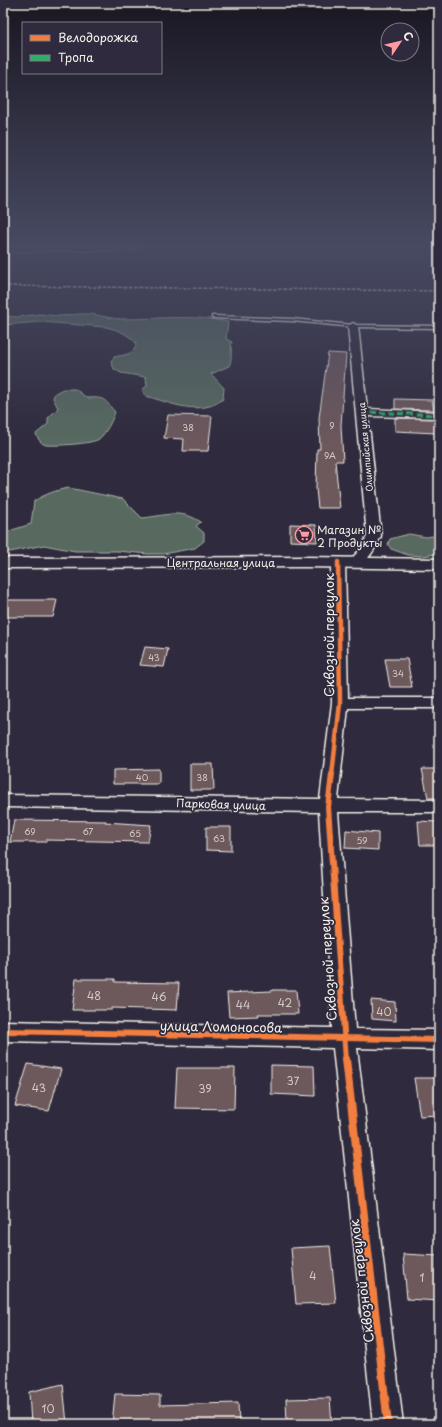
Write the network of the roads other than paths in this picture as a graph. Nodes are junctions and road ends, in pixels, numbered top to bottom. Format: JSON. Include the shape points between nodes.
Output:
{"nodes":[{"id":1,"x":214,"y":317,"type":"dead end"},
{"id":2,"x":353,"y":326,"type":"junction"},
{"id":3,"x":439,"y":327,"type":"edge"},
{"id":4,"x":362,"y":412,"type":"junction"},
{"id":5,"x":439,"y":415,"type":"edge"},
{"id":6,"x":347,"y":562,"type":"junction"},
{"id":7,"x":3,"y":563,"type":"edge"},
{"id":8,"x":439,"y":564,"type":"edge"},
{"id":9,"x":340,"y":703,"type":"junction"},
{"id":10,"x":439,"y":703,"type":"edge"},
{"id":11,"x":3,"y":801,"type":"edge"},
{"id":12,"x":439,"y":806,"type":"edge"},
{"id":13,"x":328,"y":807,"type":"junction"},
{"id":14,"x":3,"y":1031,"type":"edge"},
{"id":15,"x":344,"y":1039,"type":"junction"},
{"id":16,"x":439,"y":1040,"type":"edge"},
{"id":17,"x":388,"y":1424,"type":"edge"}],
"edges":[{"from":1,"to":2,"type":"lane","via":[[292,320]]},
{"from":2,"to":3,"type":"lane"},
{"from":2,"to":4,"type":"street","name":"Олимпийская улица"},
{"from":4,"to":5,"type":"street"},
{"from":4,"to":6,"type":"street","name":"Олимпийская улица","via":[[374,536],[367,551]]},
{"from":6,"to":7,"type":"street","name":"Центральная улица"},
{"from":6,"to":8,"type":"street","name":"Центральная улица"},
{"from":6,"to":9,"type":"street","name":"Сквозной переулок"},
{"from":9,"to":10,"type":"street"},
{"from":9,"to":13,"type":"street","name":"Сквозной переулок"},
{"from":11,"to":13,"type":"street","name":"Парковая улица","via":[[128,801]]},
{"from":12,"to":13,"type":"street","name":"Парковая улица"},
{"from":13,"to":15,"type":"street","name":"Сквозной переулок"},
{"from":14,"to":15,"type":"street","name":"улица Ломоносова"},
{"from":15,"to":16,"type":"street","name":"улица Ломоносова"},
{"from":15,"to":17,"type":"street","name":"Сквозной переулок"}]}
